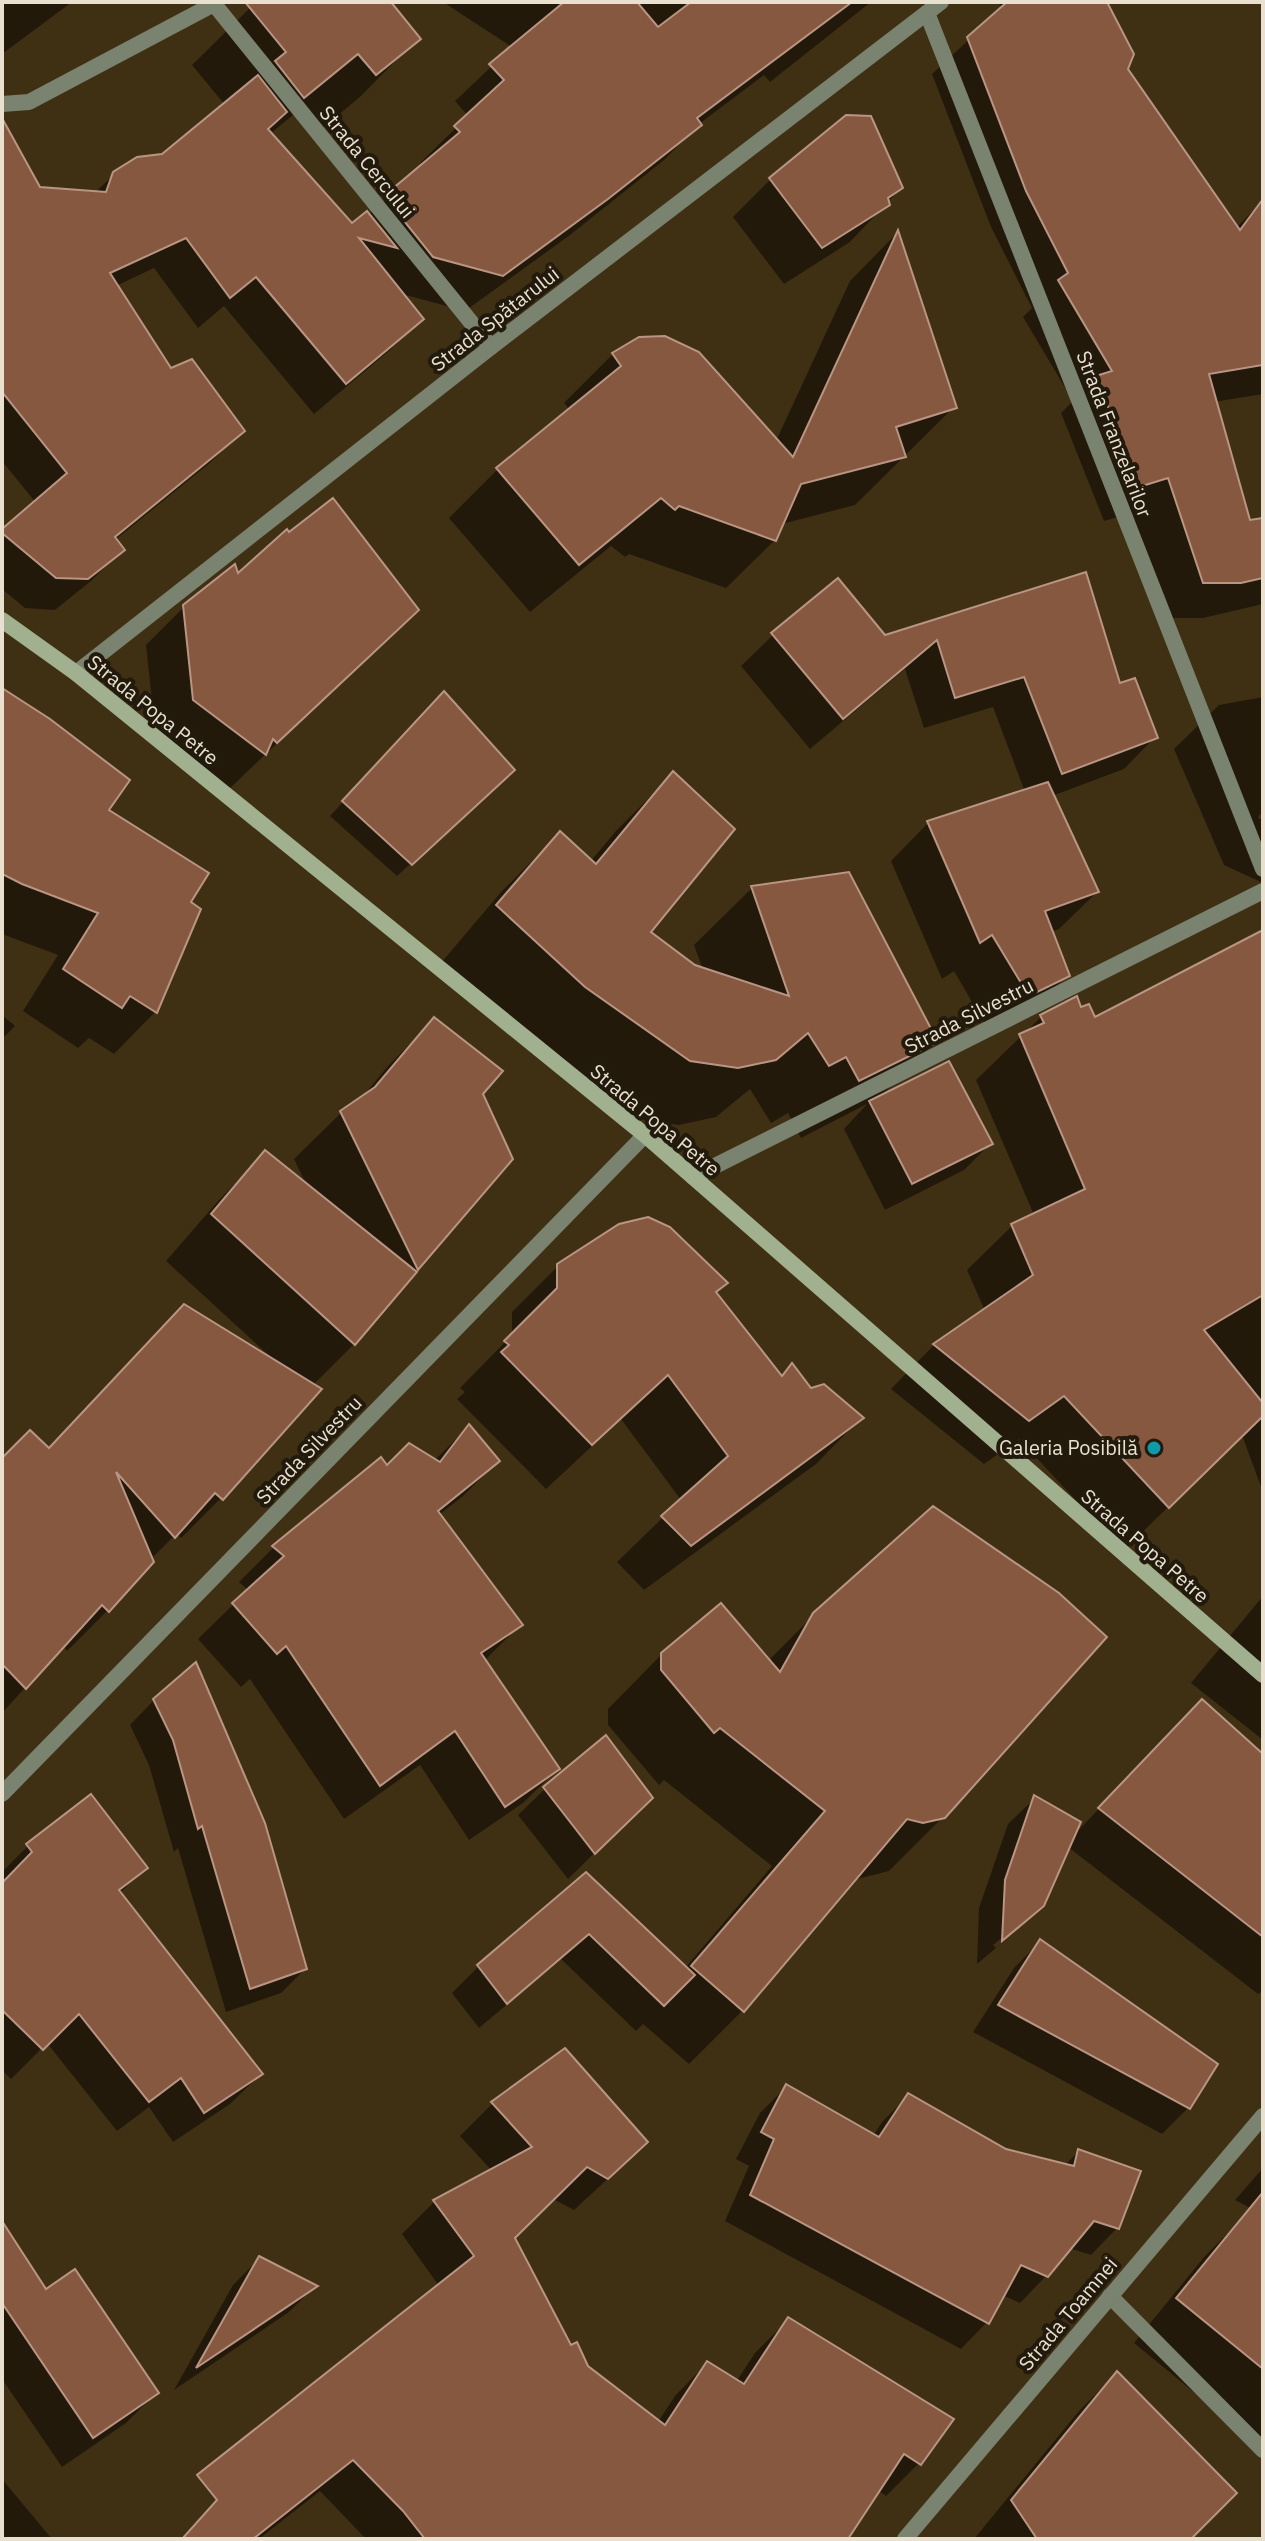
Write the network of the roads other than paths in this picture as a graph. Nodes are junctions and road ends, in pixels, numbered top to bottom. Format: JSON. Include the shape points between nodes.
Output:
{"nodes":[{"id":1,"x":941,"y":2,"type":"edge"},
{"id":2,"x":216,"y":3,"type":"edge"},
{"id":3,"x":927,"y":13,"type":"junction"},
{"id":4,"x":2,"y":104,"type":"edge"},
{"id":5,"x":491,"y":347,"type":"junction"},
{"id":6,"x":2,"y":620,"type":"edge"},
{"id":7,"x":76,"y":673,"type":"junction"},
{"id":8,"x":1263,"y":869,"type":"edge"},
{"id":9,"x":1263,"y":891,"type":"edge"},
{"id":10,"x":645,"y":1135,"type":"junction"},
{"id":11,"x":693,"y":1177,"type":"junction"},
{"id":12,"x":1263,"y":1675,"type":"edge"},
{"id":13,"x":2,"y":1794,"type":"edge"},
{"id":14,"x":1263,"y":2116,"type":"edge"},
{"id":15,"x":1110,"y":2296,"type":"junction"},
{"id":16,"x":1263,"y":2450,"type":"edge"},
{"id":17,"x":905,"y":2539,"type":"edge"}],
"edges":[{"from":1,"to":3,"type":"street","name":"Strada Spătarului"},
{"from":2,"to":4,"type":"street","via":[[29,102]]},
{"from":2,"to":5,"type":"street","name":"Strada Cercului"},
{"from":3,"to":5,"type":"street","name":"Strada Spătarului"},
{"from":3,"to":8,"type":"street","name":"Strada Franzelarilor"},
{"from":5,"to":7,"type":"street","name":"Strada Spătarului"},
{"from":6,"to":7,"type":"street","name":"Strada Popa Petre"},
{"from":7,"to":10,"type":"street","name":"Strada Popa Petre"},
{"from":9,"to":11,"type":"street","name":"Strada Silvestru"},
{"from":10,"to":11,"type":"street","name":"Strada Popa Petre"},
{"from":10,"to":13,"type":"street","name":"Strada Silvestru"},
{"from":11,"to":12,"type":"street","name":"Strada Popa Petre"},
{"from":14,"to":15,"type":"street","name":"Strada Toamnei"},
{"from":15,"to":16,"type":"street"},
{"from":15,"to":17,"type":"street","name":"Strada Toamnei"}]}
